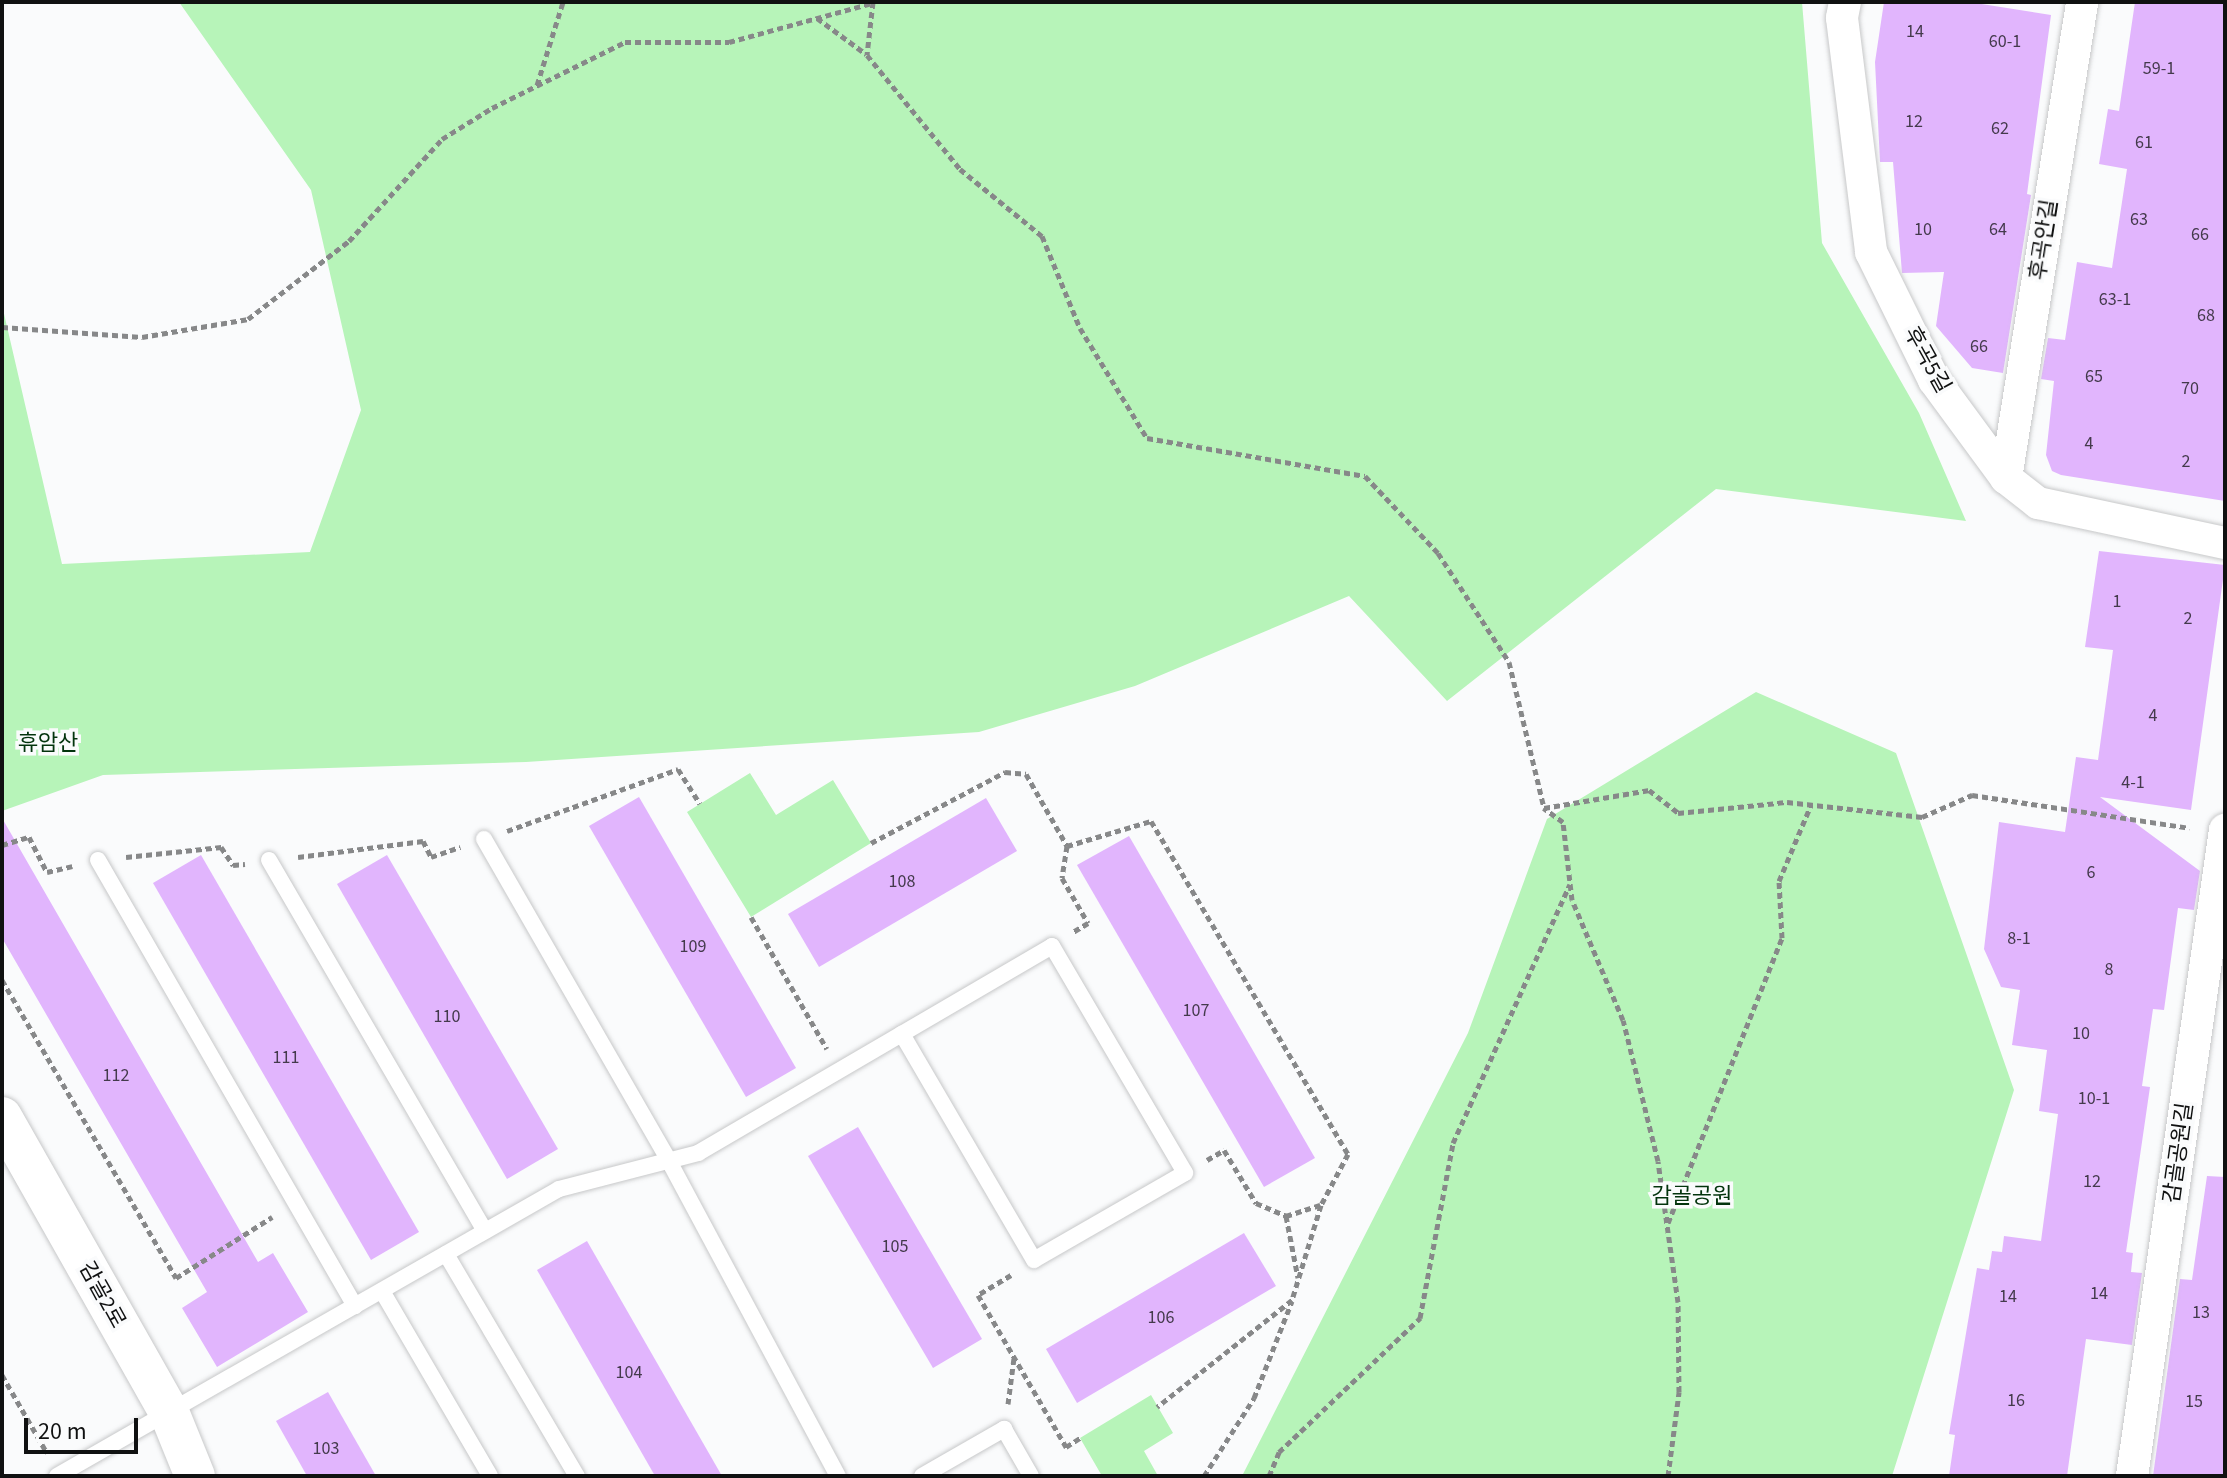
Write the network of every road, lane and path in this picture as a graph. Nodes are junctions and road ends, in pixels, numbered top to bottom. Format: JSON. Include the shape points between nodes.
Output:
{"nodes":[{"id":1,"x":563,"y":2,"type":"edge"},
{"id":2,"x":873,"y":2,"type":"edge"},
{"id":3,"x":1845,"y":2,"type":"edge"},
{"id":4,"x":2082,"y":2,"type":"edge"},
{"id":5,"x":817,"y":18,"type":"junction"},
{"id":6,"x":867,"y":55,"type":"junction"},
{"id":7,"x":537,"y":86,"type":"junction"},
{"id":8,"x":2,"y":327,"type":"edge"},
{"id":9,"x":2006,"y":478,"type":"junction"},
{"id":10,"x":2225,"y":543,"type":"edge"},
{"id":11,"x":700,"y":804,"type":"dead end"},
{"id":12,"x":1811,"y":805,"type":"junction"},
{"id":13,"x":1544,"y":808,"type":"junction"},
{"id":14,"x":2225,"y":832,"type":"edge"},
{"id":15,"x":484,"y":839,"type":"junction"},
{"id":16,"x":871,"y":843,"type":"dead end"},
{"id":17,"x":2,"y":845,"type":"edge"},
{"id":18,"x":1067,"y":846,"type":"junction"},
{"id":19,"x":98,"y":860,"type":"junction"},
{"id":20,"x":269,"y":860,"type":"junction"},
{"id":21,"x":1571,"y":883,"type":"junction"},
{"id":22,"x":751,"y":917,"type":"dead end"},
{"id":23,"x":1052,"y":946,"type":"junction"},
{"id":24,"x":2,"y":980,"type":"edge"},
{"id":25,"x":902,"y":1034,"type":"junction"},
{"id":26,"x":840,"y":1070,"type":"junction"},
{"id":27,"x":2,"y":1117,"type":"edge"},
{"id":28,"x":669,"y":1161,"type":"junction"},
{"id":29,"x":1185,"y":1173,"type":"junction"},
{"id":30,"x":296,"y":1202,"type":"junction"},
{"id":31,"x":1321,"y":1205,"type":"junction"},
{"id":32,"x":1286,"y":1216,"type":"junction"},
{"id":33,"x":1667,"y":1224,"type":"junction"},
{"id":34,"x":485,"y":1231,"type":"junction"},
{"id":35,"x":446,"y":1254,"type":"junction"},
{"id":36,"x":1034,"y":1260,"type":"junction"},
{"id":37,"x":1298,"y":1280,"type":"junction"},
{"id":38,"x":382,"y":1291,"type":"junction"},
{"id":39,"x":1292,"y":1300,"type":"junction"},
{"id":40,"x":355,"y":1306,"type":"junction"},
{"id":41,"x":1014,"y":1357,"type":"junction"},
{"id":42,"x":2,"y":1375,"type":"edge"},
{"id":43,"x":1157,"y":1407,"type":"dead end"},
{"id":44,"x":169,"y":1412,"type":"junction"},
{"id":45,"x":1004,"y":1429,"type":"junction"},
{"id":46,"x":1080,"y":1438,"type":"dead end"},
{"id":47,"x":58,"y":1476,"type":"edge"},
{"id":48,"x":195,"y":1476,"type":"edge"},
{"id":49,"x":490,"y":1476,"type":"edge"},
{"id":50,"x":577,"y":1476,"type":"edge"},
{"id":51,"x":838,"y":1476,"type":"edge"},
{"id":52,"x":922,"y":1476,"type":"edge"},
{"id":53,"x":1031,"y":1476,"type":"edge"},
{"id":54,"x":1204,"y":1476,"type":"edge"},
{"id":55,"x":1269,"y":1476,"type":"edge"},
{"id":56,"x":1668,"y":1476,"type":"edge"},
{"id":57,"x":2132,"y":1476,"type":"edge"}],
"edges":[{"from":1,"to":7,"type":"path"},
{"from":2,"to":5,"type":"path"},
{"from":2,"to":6,"type":"path"},
{"from":3,"to":9,"type":"street","name":"후곡5길","via":[[1842,18],[1871,252],[1934,380]]},
{"from":4,"to":9,"type":"street","name":"후곡안길"},
{"from":5,"to":6,"type":"path"},
{"from":5,"to":7,"type":"path","via":[[729,42],[625,42]]},
{"from":6,"to":13,"type":"path","via":[[960,169],[1042,236],[1080,328],[1147,438],[1365,476],[1438,553],[1509,662]]},
{"from":7,"to":8,"type":"path","via":[[442,139],[349,241],[248,319],[142,337]]},
{"from":9,"to":10,"type":"street","name":"후곡5길","via":[[2038,503]]},
{"from":11,"to":15,"type":"path","via":[[678,769]]},
{"from":12,"to":13,"type":"path","via":[[1787,802],[1678,813],[1649,790]]},
{"from":12,"to":14,"type":"path","via":[[1922,817],[1972,795]]},
{"from":12,"to":33,"type":"path","via":[[1779,881],[1782,938]]},
{"from":13,"to":21,"type":"path","via":[[1563,822]]},
{"from":14,"to":57,"type":"street","name":"감골공원길"},
{"from":15,"to":20,"type":"path","via":[[431,857],[423,841]]},
{"from":15,"to":28,"type":"lane"},
{"from":16,"to":18,"type":"path","via":[[1005,772],[1026,774]]},
{"from":17,"to":19,"type":"path","via":[[29,837],[47,872]]},
{"from":18,"to":23,"type":"path","via":[[1062,878],[1088,923]]},
{"from":18,"to":31,"type":"path","via":[[1151,821],[1348,1154]]},
{"from":19,"to":20,"type":"path","via":[[221,847],[233,865]]},
{"from":19,"to":30,"type":"lane"},
{"from":20,"to":34,"type":"lane"},
{"from":21,"to":33,"type":"path","via":[[1572,900],[1623,1020],[1658,1161]]},
{"from":21,"to":55,"type":"path","via":[[1453,1143],[1420,1318],[1279,1452]]},
{"from":22,"to":26,"type":"path"},
{"from":23,"to":25,"type":"lane"},
{"from":23,"to":29,"type":"lane"},
{"from":24,"to":30,"type":"path","via":[[176,1278]]},
{"from":25,"to":26,"type":"lane"},
{"from":25,"to":36,"type":"lane"},
{"from":26,"to":28,"type":"lane","via":[[698,1153]]},
{"from":27,"to":44,"type":"street","name":"감골2로"},
{"from":28,"to":34,"type":"lane","via":[[559,1189]]},
{"from":28,"to":51,"type":"lane"},
{"from":29,"to":32,"type":"path","via":[[1224,1150],[1256,1203]]},
{"from":29,"to":36,"type":"lane"},
{"from":30,"to":40,"type":"lane"},
{"from":31,"to":32,"type":"path"},
{"from":31,"to":37,"type":"path"},
{"from":32,"to":37,"type":"path"},
{"from":33,"to":56,"type":"path","via":[[1678,1302],[1679,1392]]},
{"from":34,"to":35,"type":"lane"},
{"from":35,"to":38,"type":"lane"},
{"from":35,"to":50,"type":"lane"},
{"from":36,"to":41,"type":"path","via":[[978,1295]]},
{"from":37,"to":39,"type":"path"},
{"from":38,"to":40,"type":"lane"},
{"from":38,"to":49,"type":"lane"},
{"from":39,"to":43,"type":"path"},
{"from":39,"to":54,"type":"path","via":[[1254,1398]]},
{"from":40,"to":44,"type":"lane"},
{"from":41,"to":45,"type":"path"},
{"from":41,"to":46,"type":"path","via":[[1066,1447]]},
{"from":42,"to":47,"type":"path"},
{"from":44,"to":47,"type":"lane"},
{"from":44,"to":48,"type":"street","name":"감골2로"},
{"from":45,"to":52,"type":"lane"},
{"from":45,"to":53,"type":"lane"}]}
